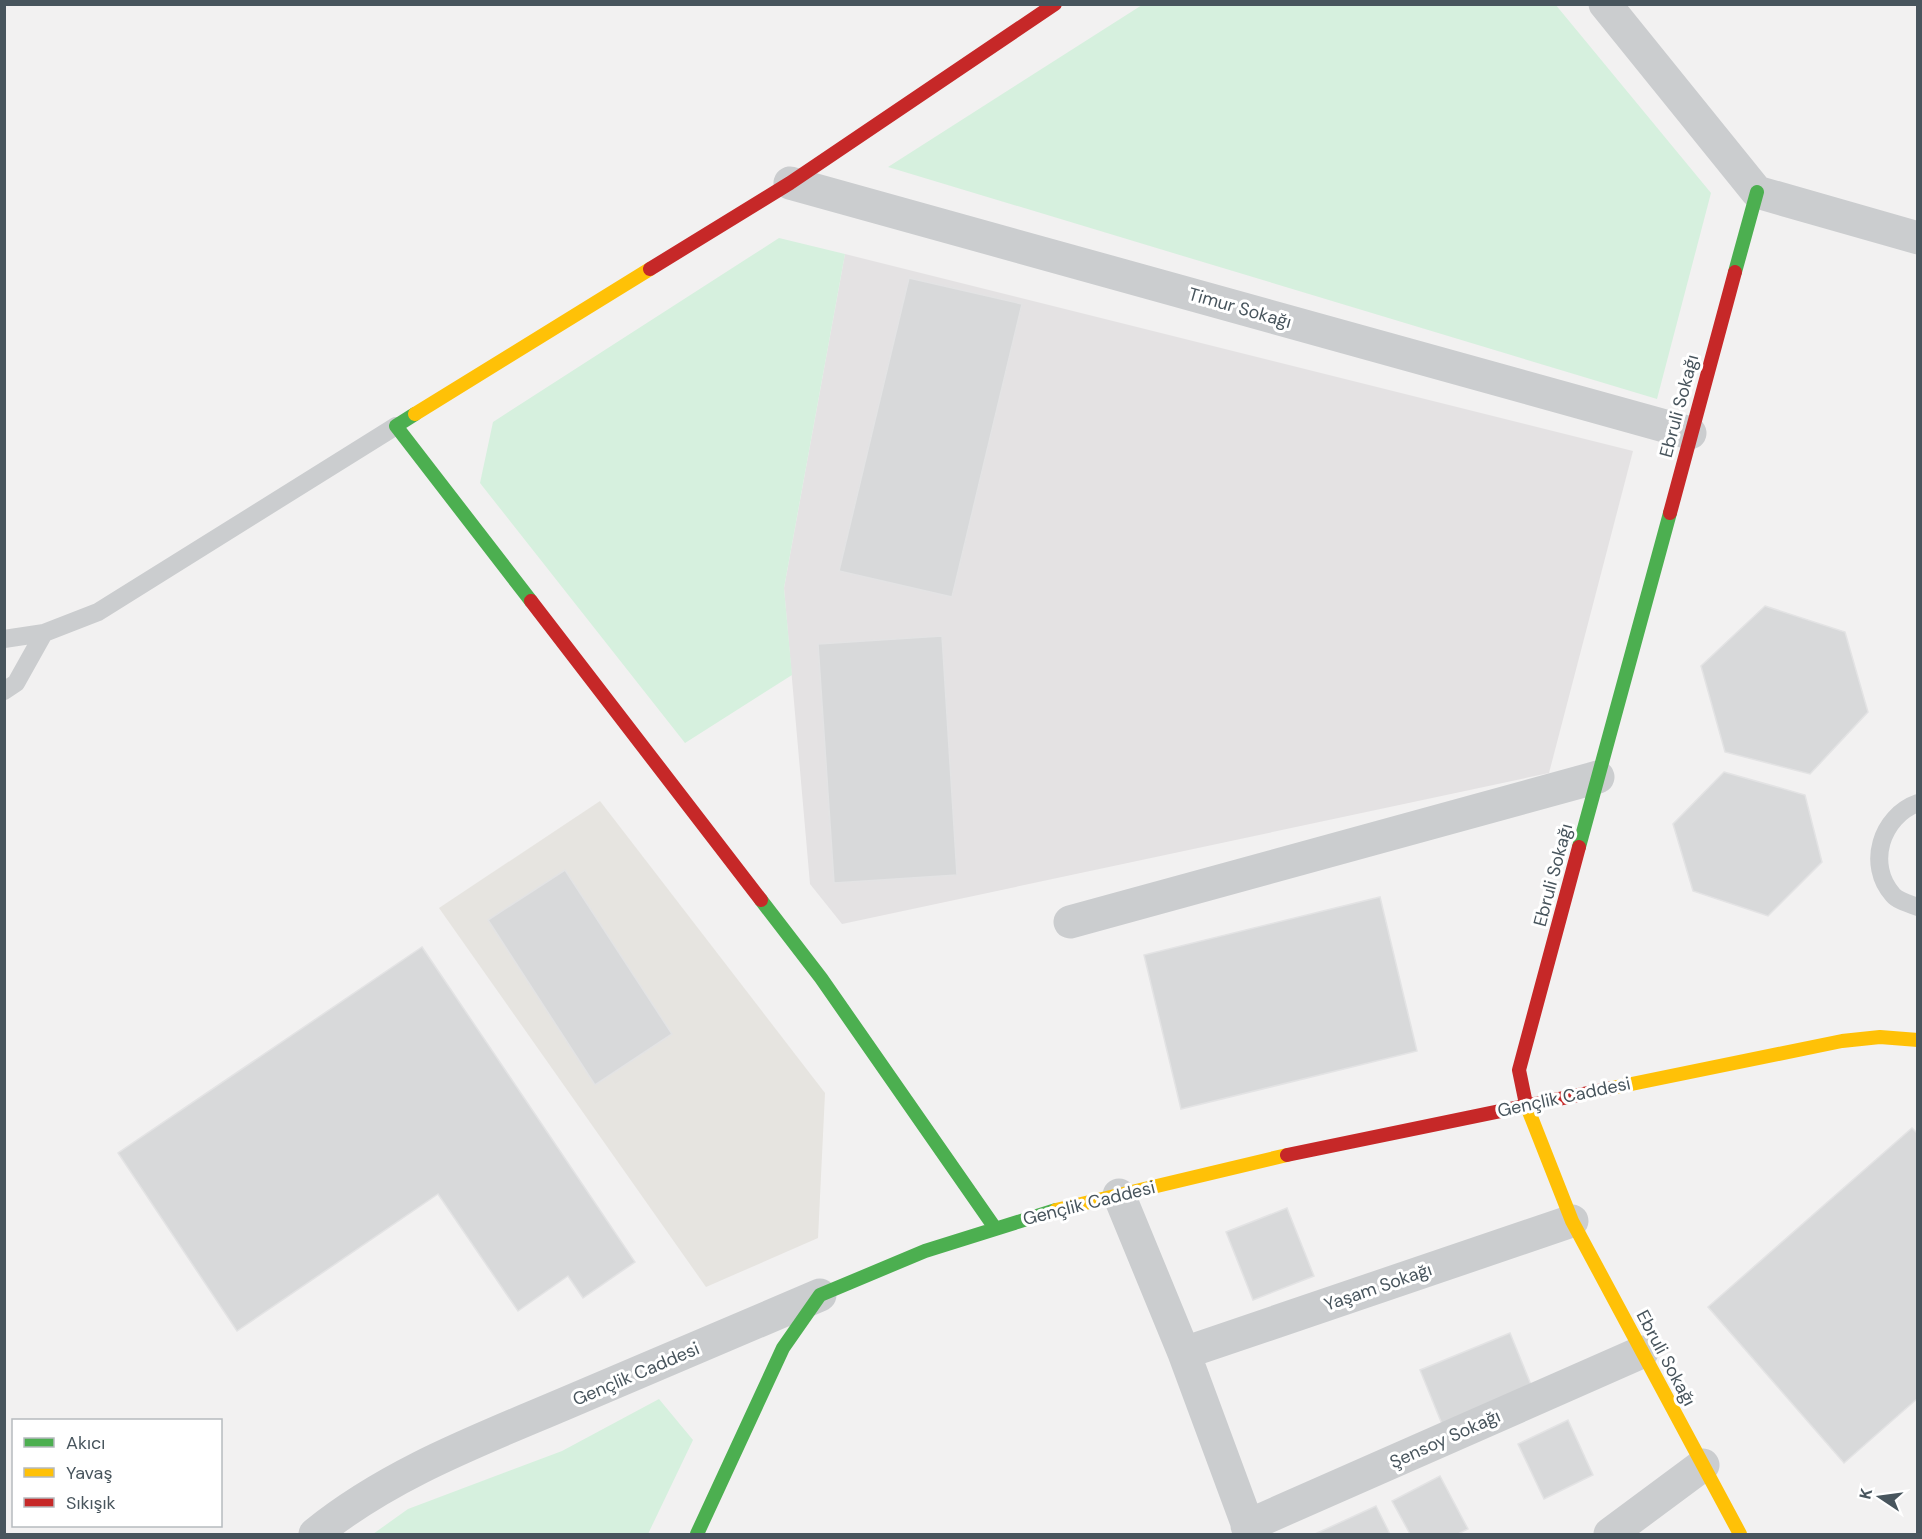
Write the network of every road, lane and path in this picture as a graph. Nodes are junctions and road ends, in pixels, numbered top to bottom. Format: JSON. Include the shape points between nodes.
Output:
{"nodes":[{"id":1,"x":1055,"y":4,"type":"edge"},
{"id":2,"x":1605,"y":4,"type":"edge"},
{"id":3,"x":789,"y":183,"type":"junction"},
{"id":4,"x":1757,"y":192,"type":"junction"},
{"id":5,"x":1917,"y":238,"type":"edge"},
{"id":6,"x":396,"y":426,"type":"junction"},
{"id":7,"x":1690,"y":434,"type":"junction"},
{"id":8,"x":44,"y":633,"type":"junction"},
{"id":9,"x":4,"y":639,"type":"edge"},
{"id":10,"x":4,"y":691,"type":"edge"},
{"id":11,"x":1598,"y":777,"type":"junction"},
{"id":12,"x":1917,"y":803,"type":"edge"},
{"id":13,"x":1917,"y":907,"type":"edge"},
{"id":14,"x":1070,"y":922,"type":"dead end"},
{"id":15,"x":1917,"y":1040,"type":"edge"},
{"id":16,"x":1526,"y":1104,"type":"junction"},
{"id":17,"x":1119,"y":1195,"type":"junction"},
{"id":18,"x":1572,"y":1221,"type":"junction"},
{"id":19,"x":995,"y":1228,"type":"junction"},
{"id":20,"x":820,"y":1295,"type":"junction"},
{"id":21,"x":1642,"y":1352,"type":"junction"},
{"id":22,"x":1184,"y":1353,"type":"junction"},
{"id":23,"x":1703,"y":1465,"type":"junction"},
{"id":24,"x":1249,"y":1530,"type":"edge"},
{"id":25,"x":315,"y":1534,"type":"edge"},
{"id":26,"x":697,"y":1534,"type":"edge"},
{"id":27,"x":1610,"y":1534,"type":"edge"},
{"id":28,"x":1740,"y":1534,"type":"edge"}],
"edges":[{"from":1,"to":3,"type":"street"},
{"from":2,"to":4,"type":"street"},
{"from":3,"to":6,"type":"street"},
{"from":3,"to":7,"type":"street","name":"Timur Sokağı"},
{"from":4,"to":5,"type":"street"},
{"from":4,"to":7,"type":"street","name":"Ebruli Sokağı"},
{"from":6,"to":8,"type":"lane","via":[[98,612]]},
{"from":6,"to":19,"type":"street","via":[[821,978]]},
{"from":7,"to":11,"type":"street","name":"Ebruli Sokağı"},
{"from":8,"to":9,"type":"lane"},
{"from":8,"to":10,"type":"lane","via":[[16,683]]},
{"from":11,"to":14,"type":"street"},
{"from":11,"to":16,"type":"street","name":"Ebruli Sokağı","via":[[1519,1070]]},
{"from":12,"to":13,"type":"lane","via":[[1888,825],[1878,855],[1880,871],[1894,897]]},
{"from":15,"to":16,"type":"street","name":"Gençlik Caddesi","via":[[1864,1038],[1818,1045]]},
{"from":16,"to":17,"type":"street","name":"Gençlik Caddesi"},
{"from":16,"to":18,"type":"street","name":"Ebruli Sokağı"},
{"from":17,"to":19,"type":"street","name":"Gençlik Caddesi"},
{"from":17,"to":22,"type":"street"},
{"from":18,"to":21,"type":"street","name":"Ebruli Sokağı"},
{"from":18,"to":22,"type":"street","name":"Yaşam Sokağı"},
{"from":19,"to":20,"type":"street","name":"Gençlik Caddesi","via":[[925,1251]]},
{"from":20,"to":25,"type":"street","name":"Gençlik Caddesi","via":[[458,1449],[393,1481]]},
{"from":20,"to":26,"type":"street","via":[[783,1348]]},
{"from":21,"to":23,"type":"street","name":"Ebruli Sokağı"},
{"from":21,"to":24,"type":"street","name":"Şensoy Sokağı"},
{"from":22,"to":24,"type":"street"},
{"from":23,"to":27,"type":"street"},
{"from":23,"to":28,"type":"street","name":"Ebruli Sokağı"}]}
